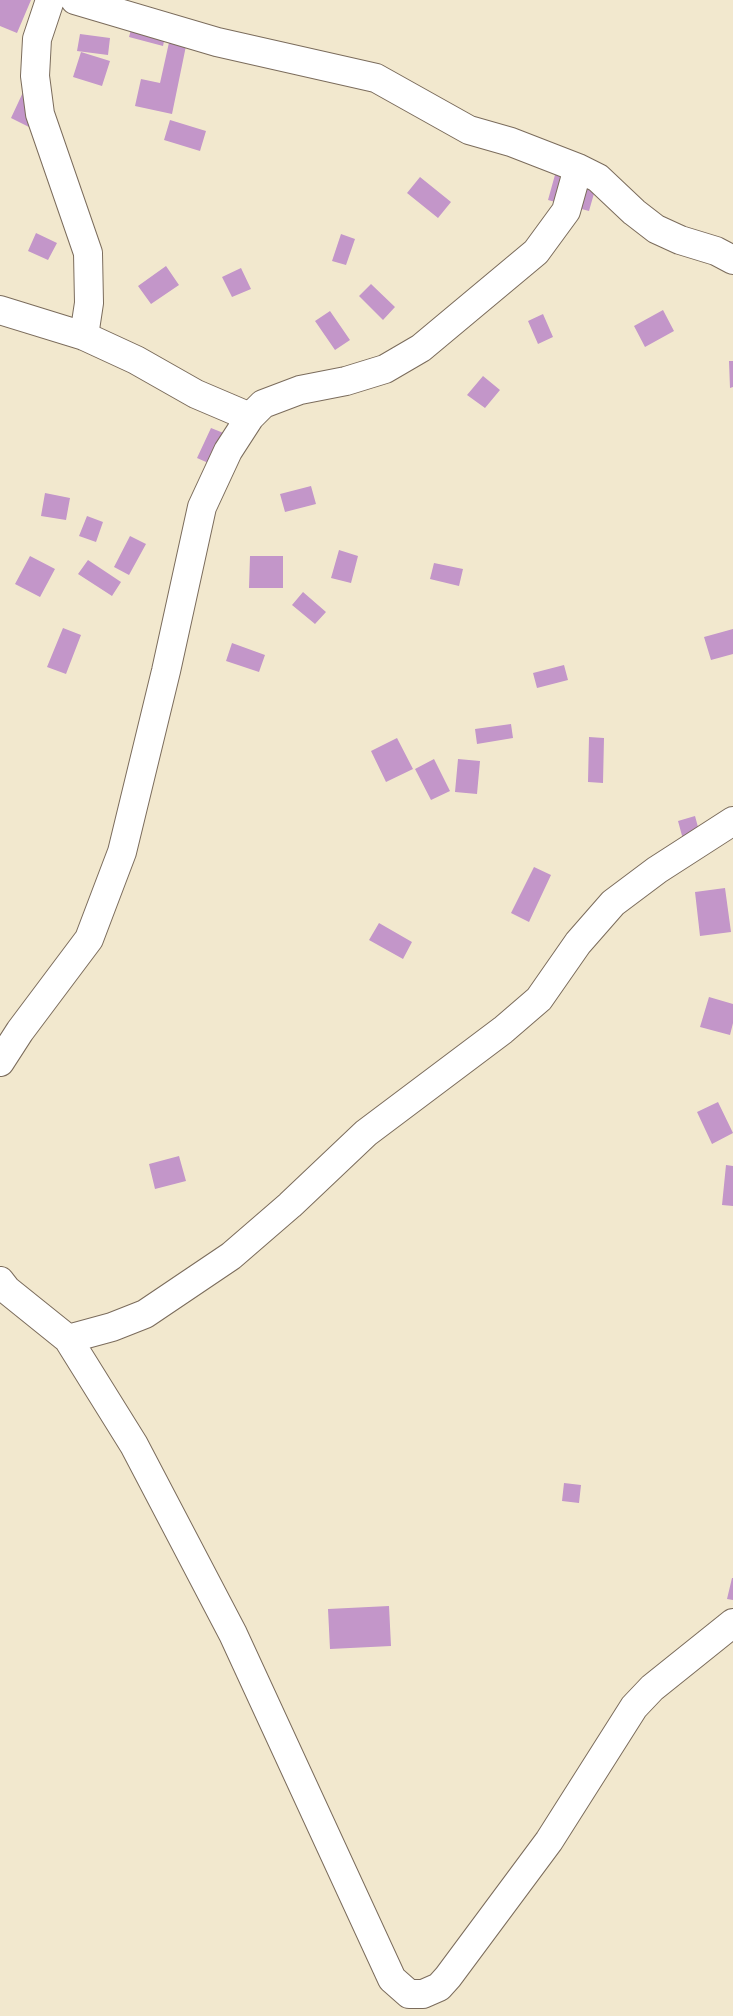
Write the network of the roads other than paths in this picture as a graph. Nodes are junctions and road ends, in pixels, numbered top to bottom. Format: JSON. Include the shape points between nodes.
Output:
{"nodes":[{"id":1,"x":50,"y":0,"type":"edge"},
{"id":2,"x":76,"y":0,"type":"edge"},
{"id":3,"x":578,"y":168,"type":"junction"},
{"id":4,"x":733,"y":260,"type":"edge"},
{"id":5,"x":0,"y":310,"type":"edge"},
{"id":6,"x":84,"y":336,"type":"junction"},
{"id":7,"x":250,"y":417,"type":"junction"},
{"id":8,"x":733,"y":821,"type":"edge"},
{"id":9,"x":0,"y":1062,"type":"edge"},
{"id":10,"x":0,"y":1282,"type":"edge"},
{"id":11,"x":68,"y":1339,"type":"junction"},
{"id":12,"x":733,"y":1623,"type":"edge"}],
"edges":[{"from":1,"to":6,"type":"street","via":[[37,39],[35,76],[40,114],[88,252],[89,304]]},
{"from":2,"to":3,"type":"street","via":[[217,42],[376,78],[468,130],[512,142]]},
{"from":3,"to":4,"type":"street","via":[[598,178],[656,229]]},
{"from":3,"to":7,"type":"street","via":[[566,211],[536,252],[420,348],[385,369],[300,390],[263,404]]},
{"from":5,"to":6,"type":"street"},
{"from":6,"to":7,"type":"street","via":[[136,360],[196,394]]},
{"from":7,"to":9,"type":"street","via":[[228,451],[202,506],[122,852],[95,922],[88,939]]},
{"from":8,"to":11,"type":"street","via":[[613,903],[578,944],[539,1000],[366,1132],[231,1256],[145,1314]]},
{"from":10,"to":11,"type":"street"},
{"from":11,"to":12,"type":"street","via":[[134,1445],[211,1591],[392,1979],[409,1994],[423,1994],[439,1987],[448,1976],[549,1841],[634,1706]]}]}
